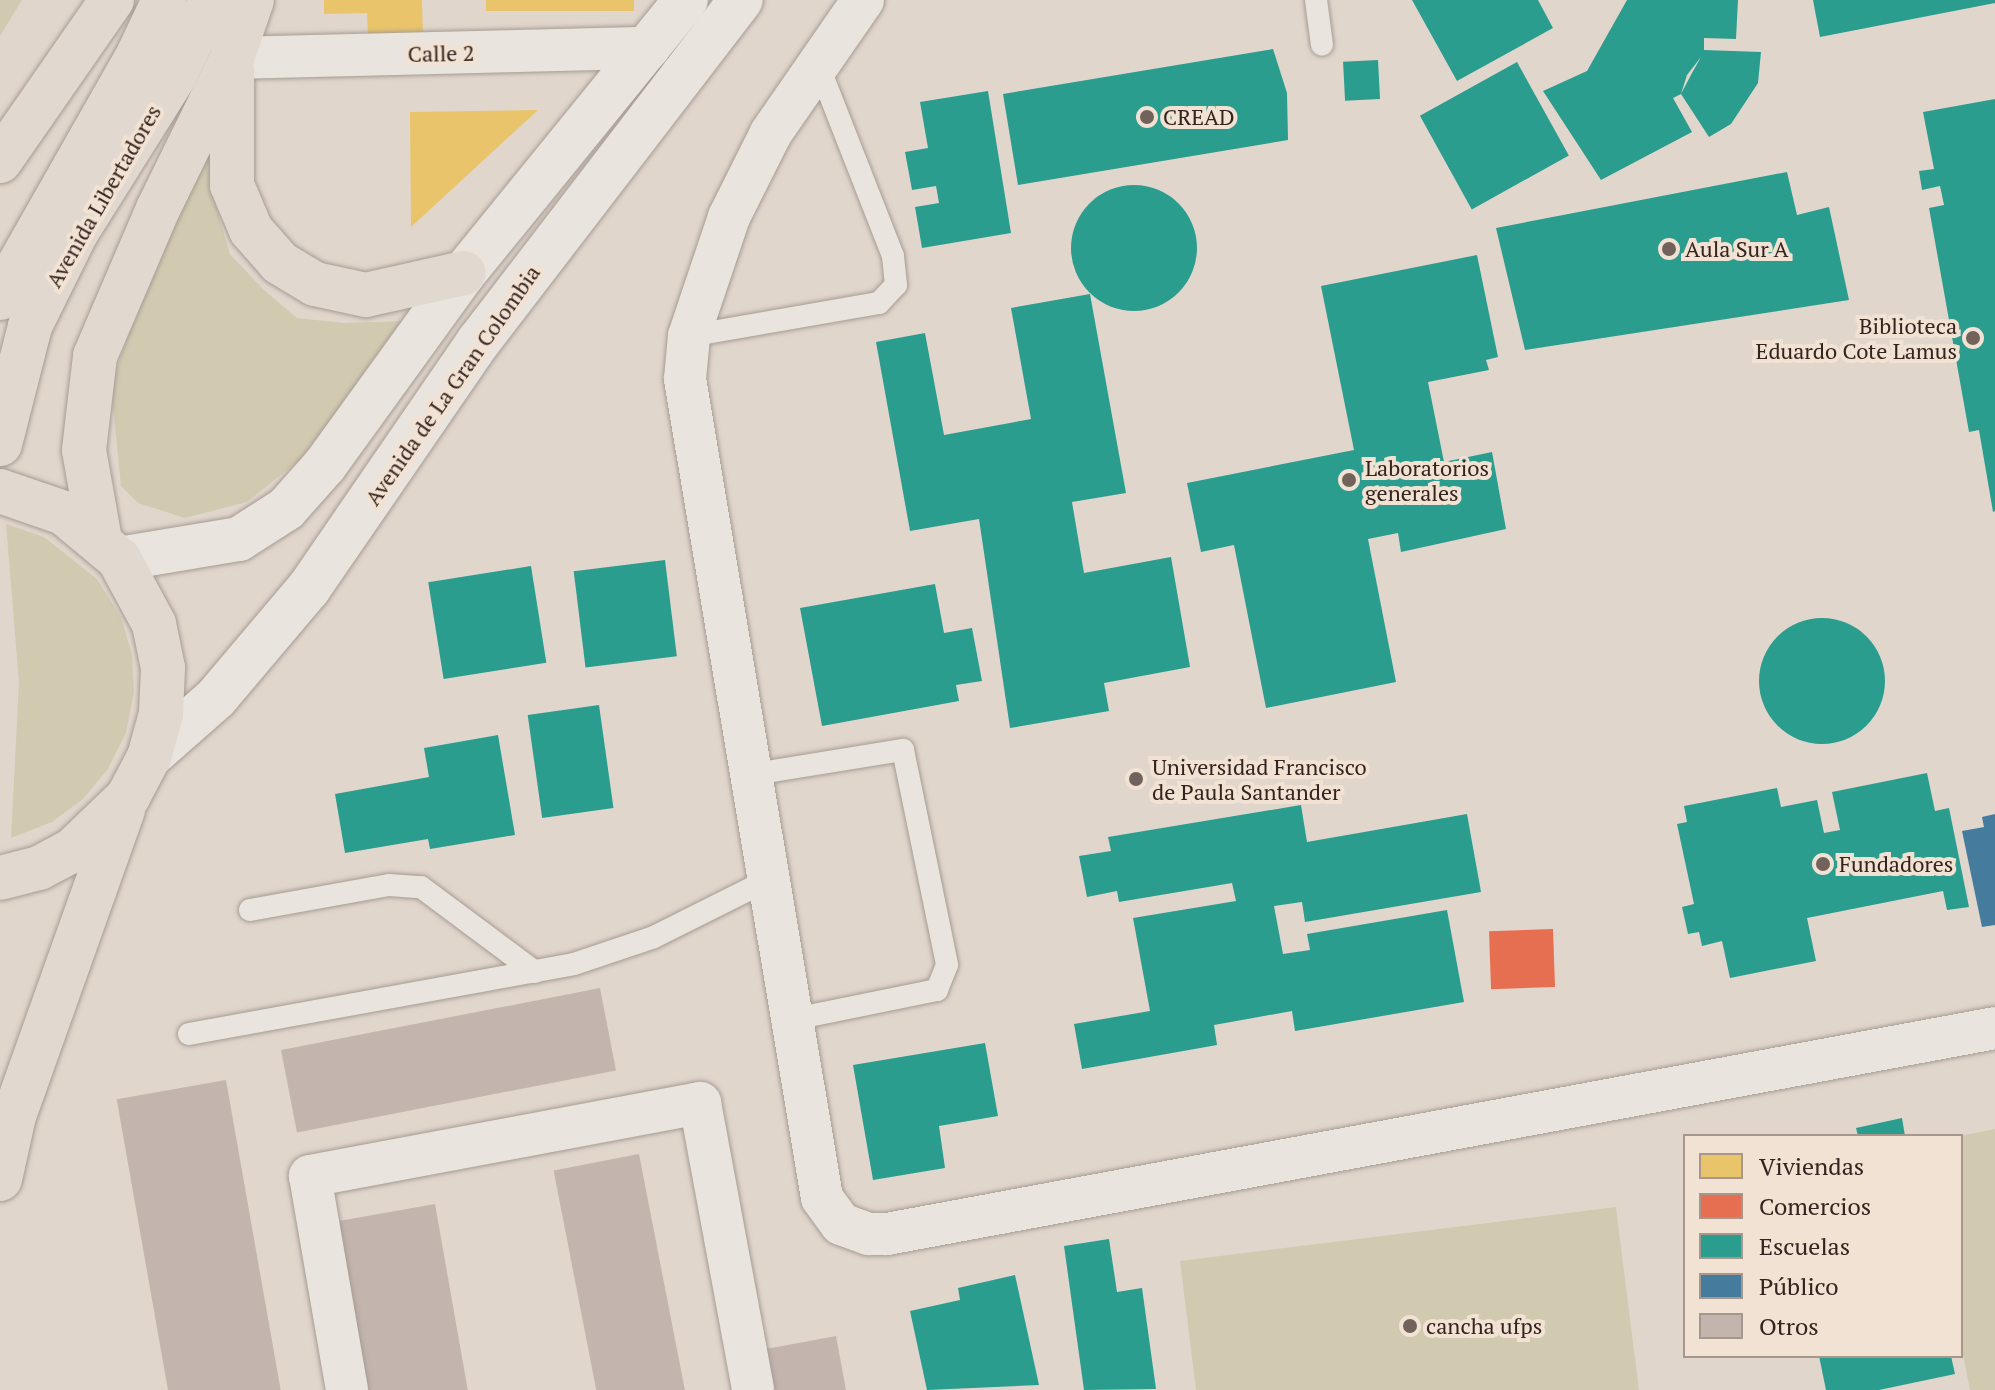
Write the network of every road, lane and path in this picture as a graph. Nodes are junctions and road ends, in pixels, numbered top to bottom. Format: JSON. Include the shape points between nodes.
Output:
{"nodes":[{"id":1,"x":112,"y":0,"type":"edge"},
{"id":2,"x":164,"y":0,"type":"edge"},
{"id":3,"x":211,"y":0,"type":"edge"},
{"id":4,"x":252,"y":0,"type":"edge"},
{"id":5,"x":686,"y":0,"type":"edge"},
{"id":6,"x":741,"y":0,"type":"edge"},
{"id":7,"x":863,"y":0,"type":"edge"},
{"id":8,"x":1316,"y":0,"type":"edge"},
{"id":9,"x":1322,"y":45,"type":"dead end"},
{"id":10,"x":649,"y":48,"type":"junction"},
{"id":11,"x":232,"y":58,"type":"junction"},
{"id":12,"x":817,"y":60,"type":"junction"},
{"id":13,"x":1,"y":159,"type":"edge"},
{"id":14,"x":464,"y":273,"type":"junction"},
{"id":15,"x":0,"y":298,"type":"edge"},
{"id":16,"x":689,"y":336,"type":"junction"},
{"id":17,"x":0,"y":444,"type":"edge"},
{"id":18,"x":0,"y":491,"type":"edge"},
{"id":19,"x":110,"y":550,"type":"junction"},
{"id":20,"x":149,"y":757,"type":"junction"},
{"id":21,"x":748,"y":775,"type":"junction"},
{"id":22,"x":128,"y":797,"type":"junction"},
{"id":23,"x":0,"y":878,"type":"edge"},
{"id":24,"x":766,"y":881,"type":"junction"},
{"id":25,"x":250,"y":910,"type":"dead end"},
{"id":26,"x":535,"y":972,"type":"junction"},
{"id":27,"x":789,"y":1020,"type":"junction"},
{"id":28,"x":1995,"y":1028,"type":"edge"},
{"id":29,"x":189,"y":1034,"type":"dead end"},
{"id":30,"x":0,"y":1179,"type":"edge"},
{"id":31,"x":347,"y":1390,"type":"edge"},
{"id":32,"x":753,"y":1390,"type":"edge"}],
"edges":[{"from":1,"to":13,"type":"main road"},
{"from":2,"to":15,"type":"main road","name":"Avenida Libertadores"},
{"from":3,"to":17,"type":"main road","name":"Avenida Libertadores","via":[[175,75],[76,233],[30,326]]},
{"from":4,"to":11,"type":"main road"},
{"from":5,"to":10,"type":"street"},
{"from":6,"to":20,"type":"street","name":"Avenida de La Gran Colombia","via":[[479,341],[309,588],[216,698]]},
{"from":7,"to":12,"type":"street"},
{"from":8,"to":9,"type":"lane"},
{"from":10,"to":11,"type":"street","name":"Calle 2"},
{"from":10,"to":14,"type":"street"},
{"from":11,"to":14,"type":"main road","via":[[232,185],[251,230],[280,263],[315,284],[366,295]]},
{"from":11,"to":19,"type":"main road","via":[[158,209],[95,356],[84,450]]},
{"from":12,"to":16,"type":"street","via":[[771,133],[729,217]]},
{"from":12,"to":16,"type":"lane","via":[[893,256],[896,285],[879,303]]},
{"from":14,"to":19,"type":"street","via":[[325,465],[286,509],[239,539]]},
{"from":16,"to":21,"type":"street","via":[[686,403],[709,498]]},
{"from":18,"to":19,"type":"main road","via":[[64,513]]},
{"from":19,"to":20,"type":"main road","via":[[154,624],[163,668],[161,714]]},
{"from":20,"to":22,"type":"main road"},
{"from":21,"to":24,"type":"street"},
{"from":21,"to":27,"type":"lane","via":[[903,750],[947,965],[937,990]]},
{"from":22,"to":23,"type":"main road","via":[[73,850],[39,868]]},
{"from":22,"to":30,"type":"main road","via":[[24,1086]]},
{"from":24,"to":26,"type":"lane","via":[[654,937]]},
{"from":24,"to":27,"type":"street"},
{"from":25,"to":26,"type":"lane","via":[[389,885],[421,887]]},
{"from":26,"to":29,"type":"lane"},
{"from":27,"to":28,"type":"street","via":[[822,1198],[841,1224],[869,1234]]},
{"from":31,"to":32,"type":"street","via":[[310,1176],[700,1103]]}]}
